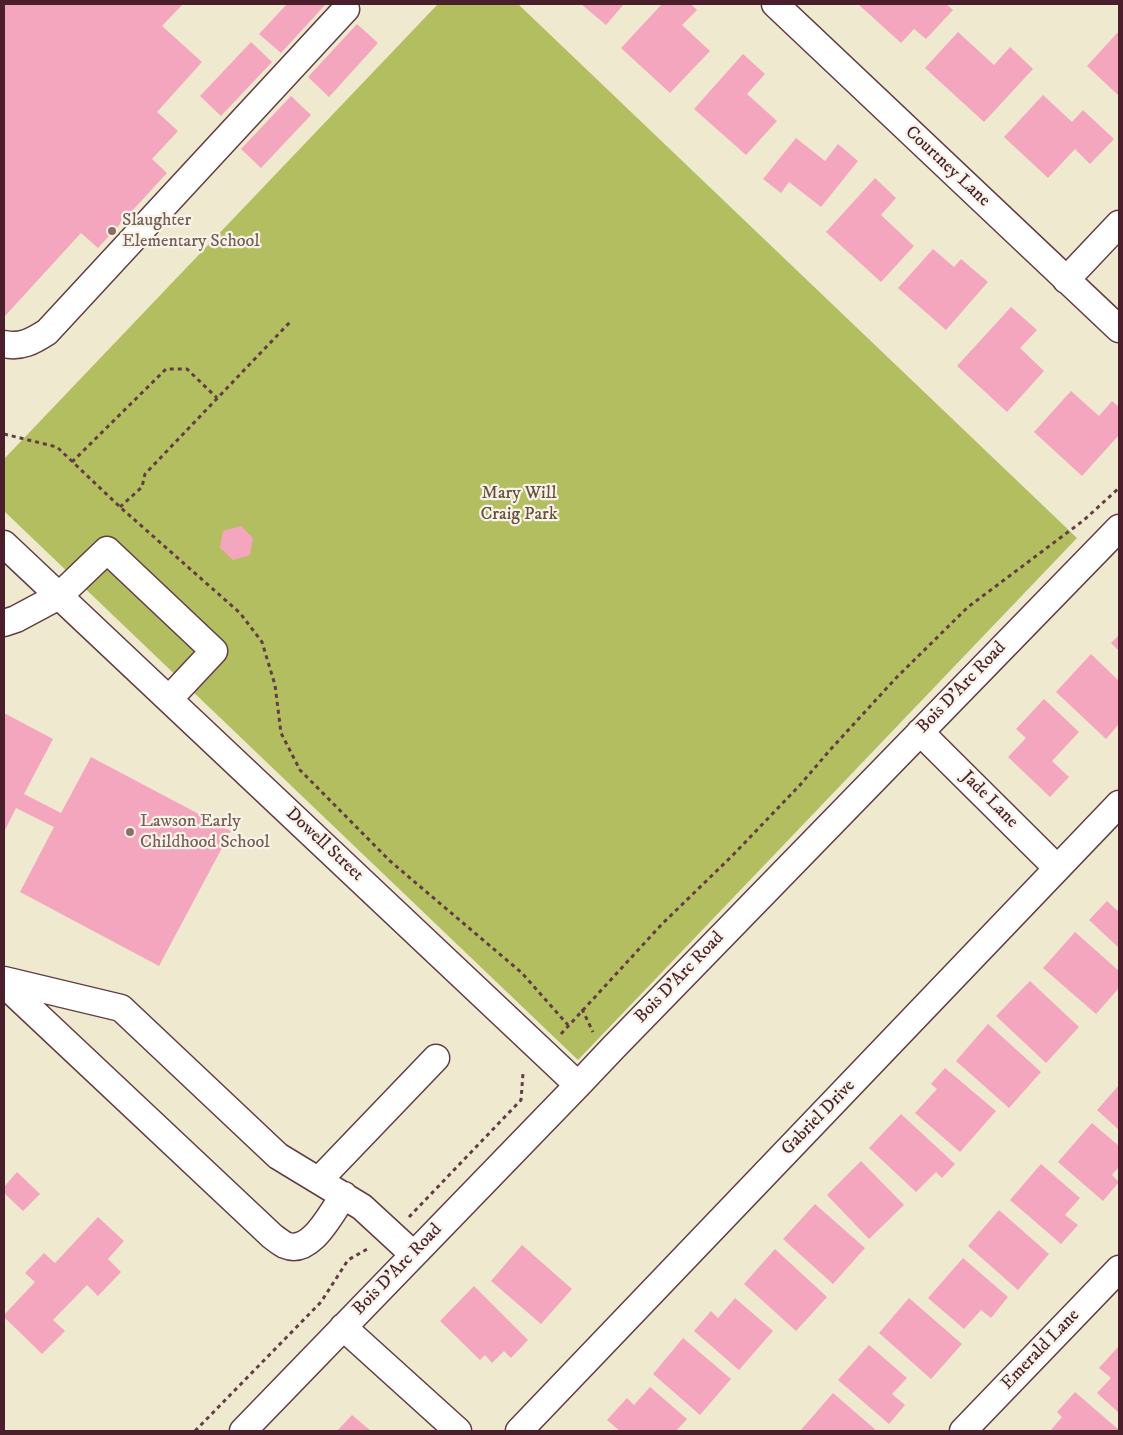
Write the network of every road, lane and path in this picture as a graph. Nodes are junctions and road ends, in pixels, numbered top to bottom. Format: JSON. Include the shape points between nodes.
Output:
{"nodes":[{"id":1,"x":775,"y":4,"type":"edge"},
{"id":2,"x":346,"y":9,"type":"dead end"},
{"id":3,"x":1119,"y":224,"type":"edge"},
{"id":4,"x":1066,"y":280,"type":"junction"},
{"id":5,"x":290,"y":322,"type":"dead end"},
{"id":6,"x":1119,"y":329,"type":"edge"},
{"id":7,"x":4,"y":344,"type":"edge"},
{"id":8,"x":217,"y":398,"type":"junction"},
{"id":9,"x":4,"y":434,"type":"edge"},
{"id":10,"x":72,"y":462,"type":"junction"},
{"id":11,"x":1119,"y":488,"type":"edge"},
{"id":12,"x":120,"y":507,"type":"junction"},
{"id":13,"x":1119,"y":528,"type":"edge"},
{"id":14,"x":4,"y":544,"type":"edge"},
{"id":15,"x":59,"y":596,"type":"junction"},
{"id":16,"x":4,"y":623,"type":"edge"},
{"id":17,"x":169,"y":699,"type":"junction"},
{"id":18,"x":920,"y":732,"type":"junction"},
{"id":19,"x":1119,"y":804,"type":"edge"},
{"id":20,"x":1057,"y":868,"type":"junction"},
{"id":21,"x":4,"y":980,"type":"edge"},
{"id":22,"x":4,"y":984,"type":"edge"},
{"id":23,"x":582,"y":1009,"type":"junction"},
{"id":24,"x":568,"y":1025,"type":"junction"},
{"id":25,"x":594,"y":1032,"type":"dead end"},
{"id":26,"x":561,"y":1034,"type":"dead end"},
{"id":27,"x":436,"y":1058,"type":"dead end"},
{"id":28,"x":523,"y":1073,"type":"dead end"},
{"id":29,"x":578,"y":1085,"type":"junction"},
{"id":30,"x":319,"y":1180,"type":"junction"},
{"id":31,"x":344,"y":1195,"type":"junction"},
{"id":32,"x":392,"y":1234,"type":"junction"},
{"id":33,"x":413,"y":1254,"type":"junction"},
{"id":34,"x":1119,"y":1269,"type":"edge"},
{"id":35,"x":343,"y":1327,"type":"junction"},
{"id":36,"x":195,"y":1431,"type":"edge"},
{"id":37,"x":243,"y":1431,"type":"edge"},
{"id":38,"x":458,"y":1431,"type":"edge"},
{"id":39,"x":519,"y":1431,"type":"edge"},
{"id":40,"x":963,"y":1431,"type":"edge"}],
"edges":[{"from":1,"to":4,"type":"street","name":"Courtney Lane"},
{"from":2,"to":7,"type":"street","via":[[47,332],[30,342],[14,346]]},
{"from":3,"to":4,"type":"street"},
{"from":4,"to":6,"type":"street","name":"Courtney Lane"},
{"from":5,"to":8,"type":"path"},
{"from":8,"to":10,"type":"path","via":[[187,369],[166,369]]},
{"from":8,"to":12,"type":"path","via":[[145,474],[142,486]]},
{"from":9,"to":10,"type":"path","via":[[57,447]]},
{"from":10,"to":12,"type":"path"},
{"from":11,"to":23,"type":"path","via":[[1084,520],[968,607],[896,678],[800,785]]},
{"from":12,"to":24,"type":"path","via":[[240,613],[262,642],[275,685],[281,733],[300,770],[390,861],[522,973]]},
{"from":13,"to":18,"type":"street","name":"Bois D'Arc Road"},
{"from":14,"to":15,"type":"street","name":"Dowell Street"},
{"from":15,"to":16,"type":"street"},
{"from":15,"to":17,"type":"street","name":"Dowell Street"},
{"from":15,"to":17,"type":"street","via":[[107,550],[214,652]]},
{"from":17,"to":29,"type":"street","name":"Dowell Street"},
{"from":18,"to":20,"type":"street","name":"Jade Lane"},
{"from":18,"to":29,"type":"street","name":"Bois D'Arc Road"},
{"from":19,"to":20,"type":"street","name":"Gabriel Drive"},
{"from":20,"to":39,"type":"street","name":"Gabriel Drive"},
{"from":21,"to":30,"type":"street","via":[[121,1008],[278,1156]]},
{"from":22,"to":31,"type":"street","via":[[264,1230],[287,1246],[303,1246],[315,1237]]},
{"from":23,"to":24,"type":"path"},
{"from":23,"to":25,"type":"path"},
{"from":24,"to":26,"type":"path"},
{"from":27,"to":30,"type":"street"},
{"from":28,"to":32,"type":"path","via":[[521,1100]]},
{"from":29,"to":33,"type":"street","name":"Bois D'Arc Road"},
{"from":30,"to":31,"type":"street"},
{"from":31,"to":32,"type":"street"},
{"from":32,"to":33,"type":"street"},
{"from":32,"to":36,"type":"path","via":[[348,1260],[321,1302]]},
{"from":33,"to":35,"type":"street","name":"Bois D'Arc Road"},
{"from":34,"to":40,"type":"street","name":"Emerald Lane"},
{"from":35,"to":37,"type":"street","name":"Bois D'Arc Road"},
{"from":35,"to":38,"type":"street"}]}
